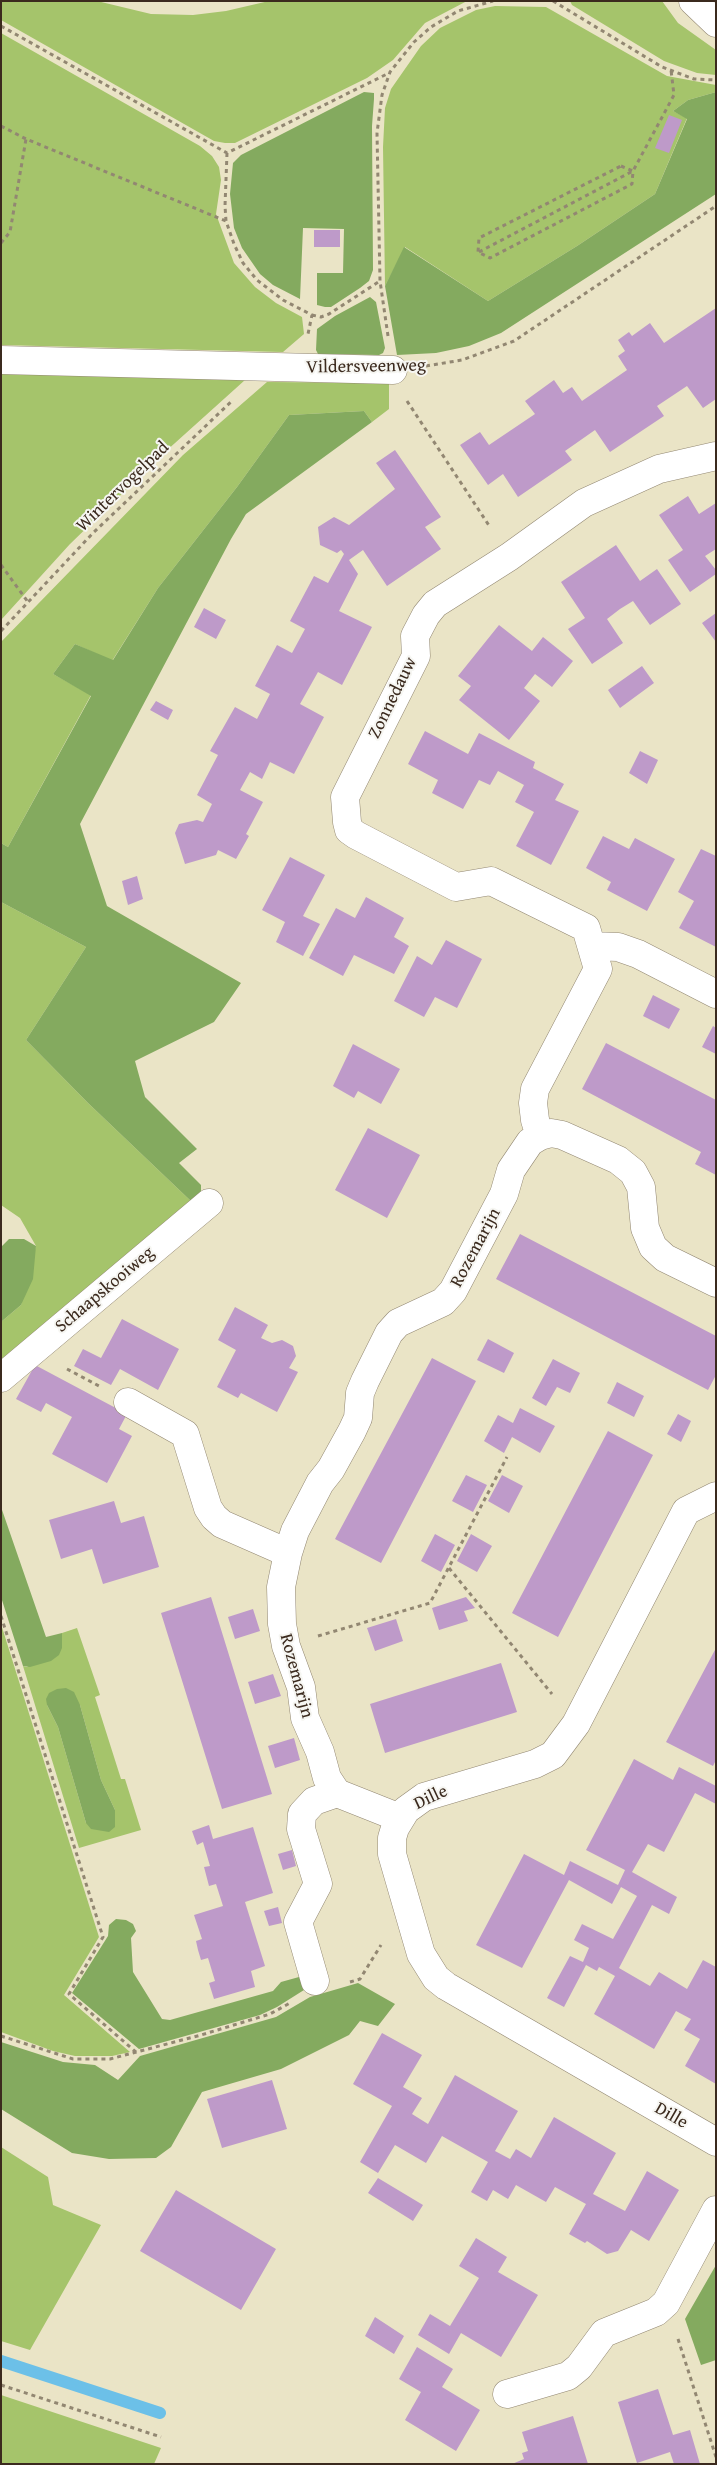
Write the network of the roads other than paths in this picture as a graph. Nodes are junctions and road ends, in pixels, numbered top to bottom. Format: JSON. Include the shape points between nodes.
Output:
{"nodes":[{"id":1,"x":693,"y":1,"type":"edge"},
{"id":2,"x":716,"y":23,"type":"edge"},
{"id":3,"x":1,"y":360,"type":"edge"},
{"id":4,"x":393,"y":370,"type":"road end"},
{"id":5,"x":716,"y":456,"type":"edge"},
{"id":6,"x":592,"y":946,"type":"junction"},
{"id":7,"x":716,"y":994,"type":"edge"},
{"id":8,"x":540,"y":1136,"type":"junction"},
{"id":9,"x":209,"y":1203,"type":"dead end"},
{"id":10,"x":716,"y":1283,"type":"edge"},
{"id":11,"x":1,"y":1378,"type":"edge"},
{"id":12,"x":128,"y":1402,"type":"road end"},
{"id":13,"x":716,"y":1496,"type":"edge"},
{"id":14,"x":288,"y":1553,"type":"junction"},
{"id":15,"x":337,"y":1793,"type":"junction"},
{"id":16,"x":400,"y":1818,"type":"junction"},
{"id":17,"x":315,"y":1981,"type":"dead end"},
{"id":18,"x":716,"y":2142,"type":"edge"},
{"id":19,"x":716,"y":2210,"type":"edge"},
{"id":20,"x":507,"y":2394,"type":"dead end"}],
"edges":[{"from":1,"to":2,"type":"street"},
{"from":3,"to":4,"type":"street","name":"Vildersveenweg"},
{"from":5,"to":6,"type":"street","name":"Zonnedauw","via":[[659,469],[584,503],[436,604],[415,636],[416,656],[347,789],[346,822],[356,836],[456,887],[491,881],[586,928]]},
{"from":6,"to":7,"type":"street","via":[[618,947],[638,954]]},
{"from":6,"to":8,"type":"street","name":"Zonnedauw","via":[[598,969],[535,1089],[533,1103]]},
{"from":8,"to":10,"type":"street","via":[[562,1135],[618,1160],[633,1172],[641,1187],[645,1228],[653,1246],[665,1258]]},
{"from":8,"to":14,"type":"street","name":"Rozemarijn","via":[[530,1142],[511,1170],[504,1194],[453,1291],[443,1302],[398,1323],[390,1333],[360,1393],[358,1418],[352,1431],[304,1515]]},
{"from":9,"to":11,"type":"street","name":"Schaapskooiweg"},
{"from":12,"to":14,"type":"street","via":[[185,1434],[208,1508],[214,1517],[222,1524]]},
{"from":13,"to":16,"type":"street","name":"Dille","via":[[686,1511],[576,1724],[552,1755],[535,1764],[424,1798]]},
{"from":14,"to":15,"type":"street","name":"Rozemarijn","via":[[281,1588],[286,1646],[301,1687],[306,1718],[327,1778]]},
{"from":15,"to":16,"type":"street"},
{"from":15,"to":17,"type":"street","via":[[314,1801],[302,1814],[301,1829],[318,1884],[298,1922]]},
{"from":16,"to":18,"type":"street","name":"Dille","via":[[392,1838],[392,1854],[421,1954],[436,1978]]},
{"from":19,"to":20,"type":"street","via":[[666,2302],[646,2317],[604,2333],[579,2368],[568,2376]]}]}
